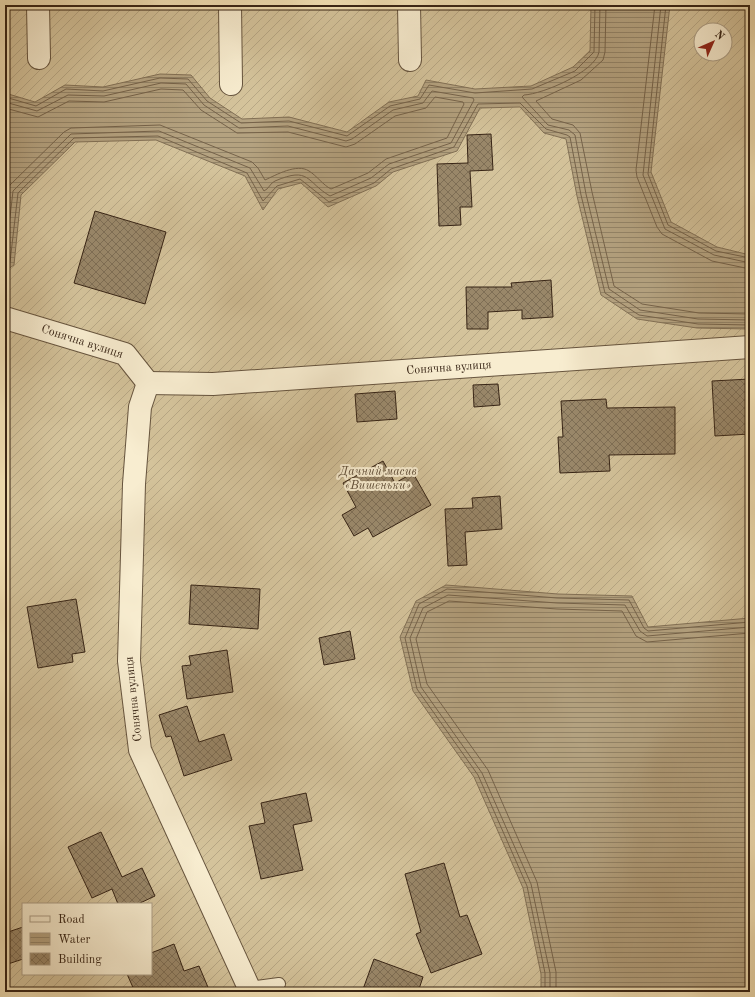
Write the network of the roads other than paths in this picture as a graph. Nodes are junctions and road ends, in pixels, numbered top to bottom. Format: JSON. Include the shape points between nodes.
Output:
{"nodes":[{"id":1,"x":38,"y":5,"type":"edge"},
{"id":2,"x":230,"y":5,"type":"edge"},
{"id":3,"x":410,"y":5,"type":"edge"},
{"id":4,"x":39,"y":58,"type":"dead end"},
{"id":5,"x":410,"y":60,"type":"dead end"},
{"id":6,"x":231,"y":84,"type":"dead end"},
{"id":7,"x":5,"y":318,"type":"edge"},
{"id":8,"x":750,"y":347,"type":"edge"},
{"id":9,"x":148,"y":383,"type":"junction"},
{"id":10,"x":279,"y":984,"type":"dead end"},
{"id":11,"x":249,"y":990,"type":"edge"}],
"edges":[{"from":1,"to":4,"type":"street"},
{"from":2,"to":6,"type":"street"},
{"from":3,"to":5,"type":"street"},
{"from":7,"to":9,"type":"street","name":"Сонячна вулиця","via":[[125,354]]},
{"from":8,"to":9,"type":"street","name":"Сонячна вулиця","via":[[214,384]]},
{"from":9,"to":11,"type":"street","name":"Сонячна вулиця","via":[[140,407],[134,484],[129,661],[140,750]]},
{"from":10,"to":11,"type":"lane"}]}
